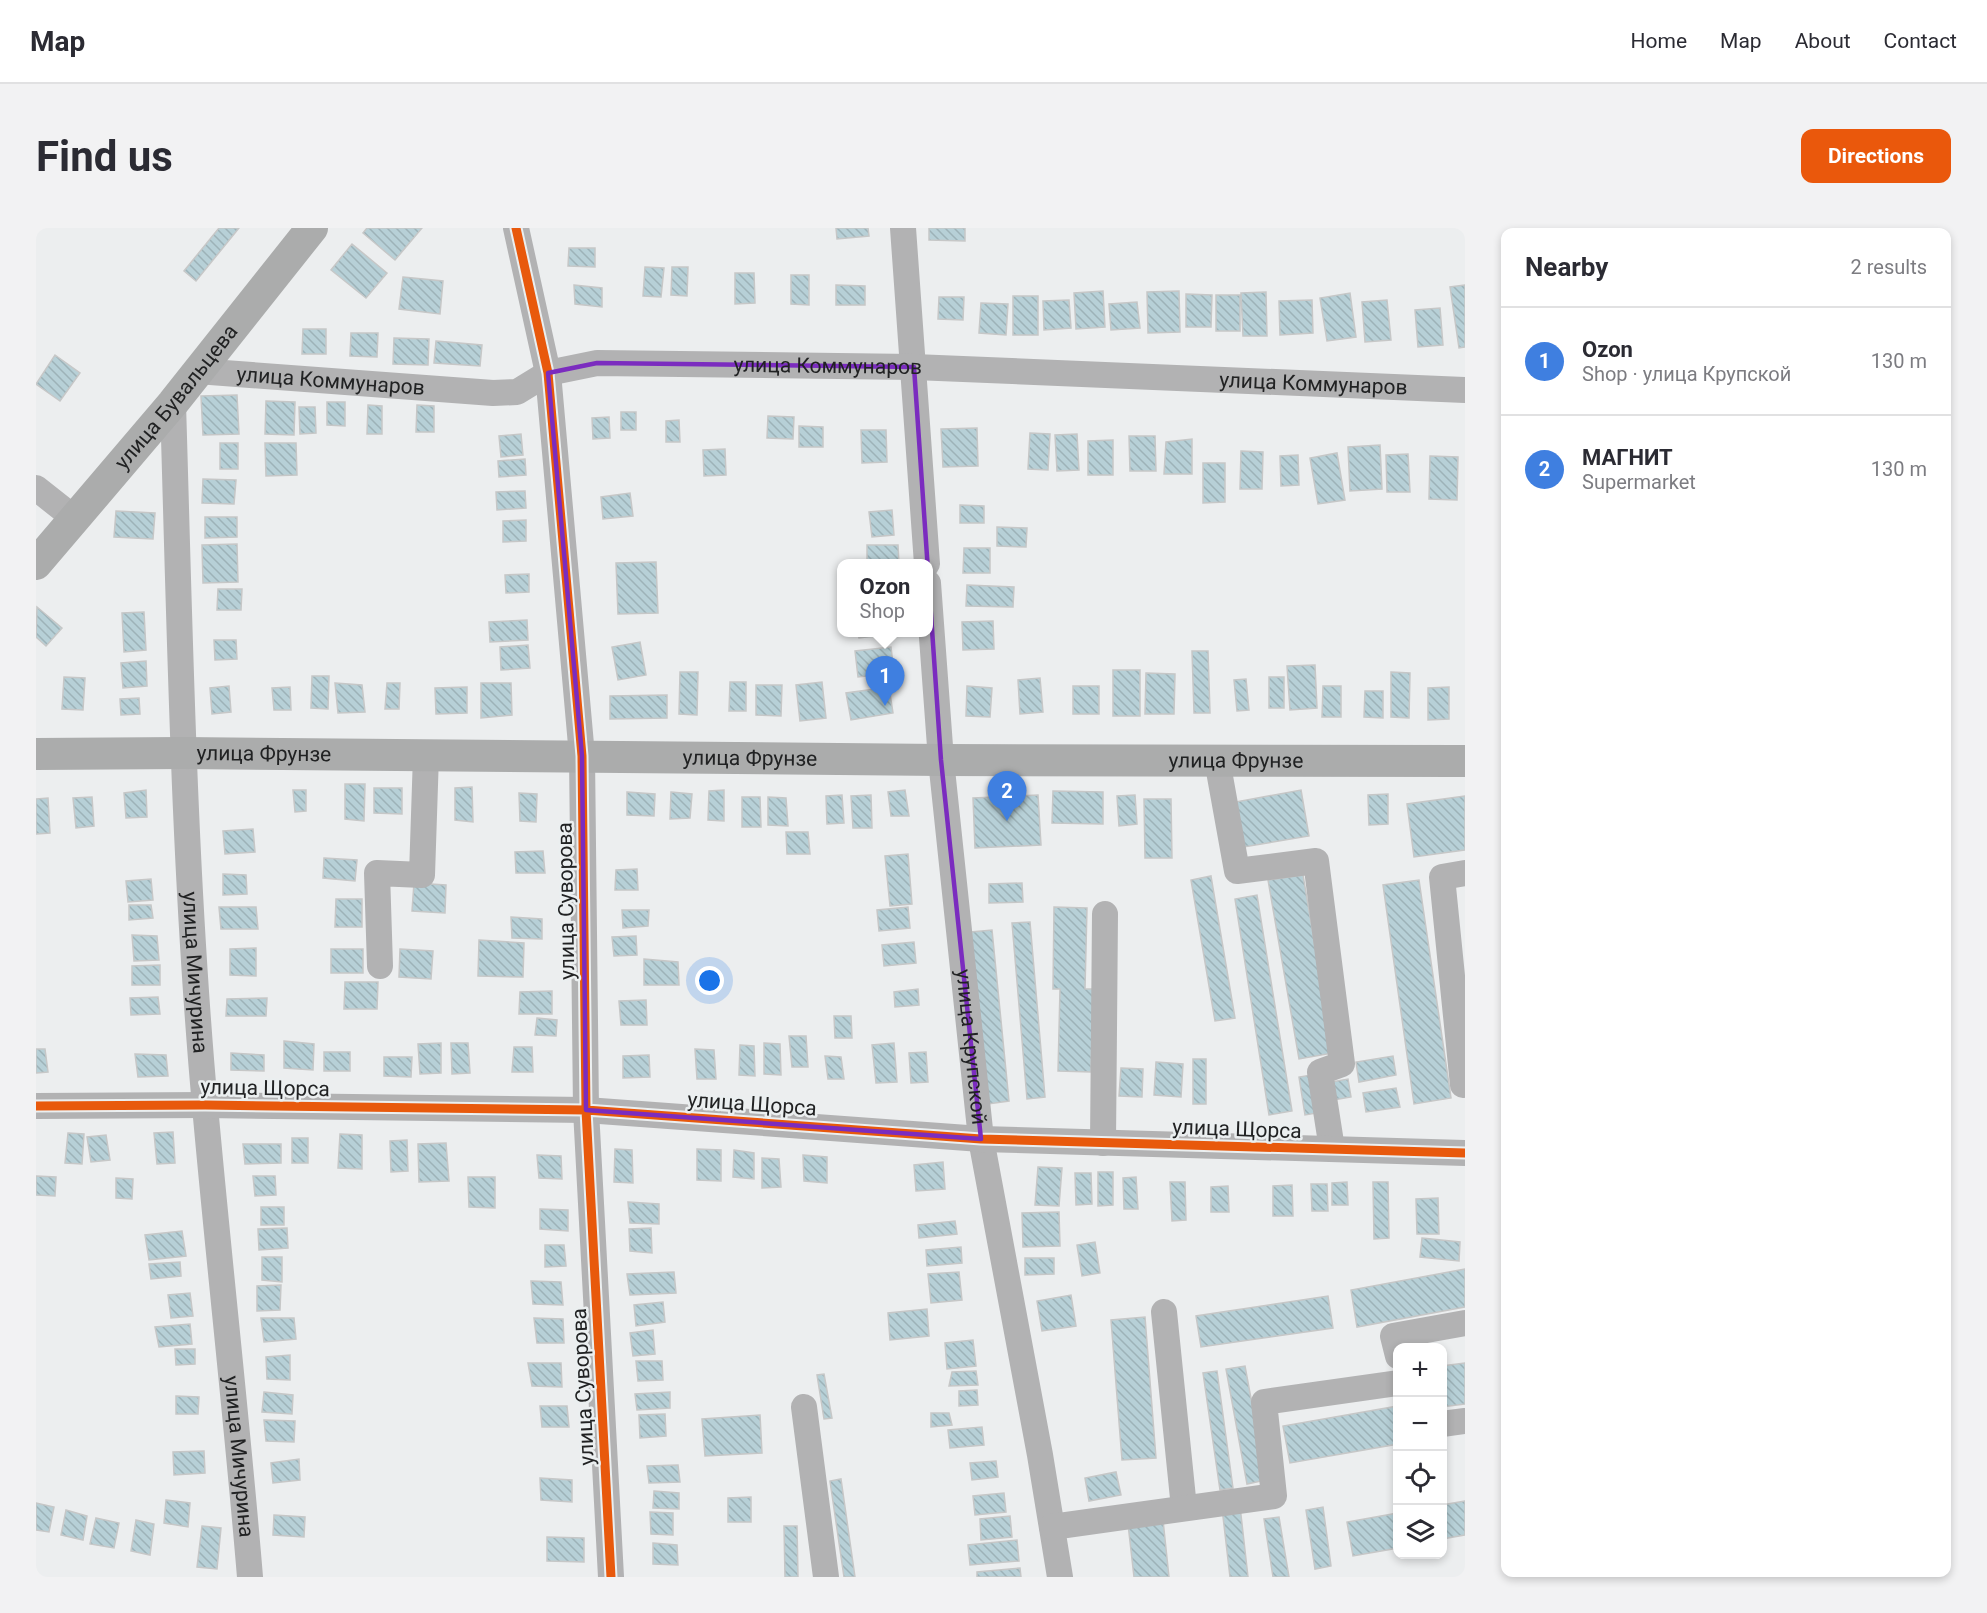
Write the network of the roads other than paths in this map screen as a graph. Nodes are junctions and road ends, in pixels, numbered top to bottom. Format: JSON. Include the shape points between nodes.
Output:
{"nodes":[{"id":1,"x":312,"y":228,"type":"edge"},
{"id":2,"x":516,"y":228,"type":"edge"},
{"id":3,"x":903,"y":228,"type":"edge"},
{"id":4,"x":914,"y":367,"type":"junction"},
{"id":5,"x":197,"y":371,"type":"junction"},
{"id":6,"x":548,"y":374,"type":"junction"},
{"id":7,"x":1465,"y":390,"type":"edge"},
{"id":8,"x":173,"y":403,"type":"junction"},
{"id":9,"x":36,"y":488,"type":"edge"},
{"id":10,"x":74,"y":518,"type":"junction"},
{"id":11,"x":927,"y":559,"type":"edge"},
{"id":12,"x":36,"y":564,"type":"edge"},
{"id":13,"x":932,"y":637,"type":"edge"},
{"id":14,"x":183,"y":753,"type":"junction"},
{"id":15,"x":36,"y":754,"type":"edge"},
{"id":16,"x":426,"y":754,"type":"junction"},
{"id":17,"x":582,"y":756,"type":"junction"},
{"id":18,"x":940,"y":760,"type":"junction"},
{"id":19,"x":1217,"y":760,"type":"junction"},
{"id":20,"x":1465,"y":761,"type":"edge"},
{"id":21,"x":1465,"y":873,"type":"edge"},
{"id":22,"x":1105,"y":914,"type":"dead end"},
{"id":23,"x":380,"y":966,"type":"dead end"},
{"id":24,"x":1463,"y":1085,"type":"dead end"},
{"id":25,"x":205,"y":1105,"type":"junction"},
{"id":26,"x":36,"y":1106,"type":"edge"},
{"id":27,"x":586,"y":1110,"type":"junction"},
{"id":28,"x":981,"y":1139,"type":"junction"},
{"id":29,"x":1103,"y":1143,"type":"junction"},
{"id":30,"x":1332,"y":1149,"type":"junction"},
{"id":31,"x":1465,"y":1154,"type":"edge"},
{"id":32,"x":1164,"y":1312,"type":"dead end"},
{"id":33,"x":1465,"y":1323,"type":"edge"},
{"id":34,"x":1395,"y":1343,"type":"edge"},
{"id":35,"x":1393,"y":1384,"type":"edge"},
{"id":36,"x":804,"y":1407,"type":"dead end"},
{"id":37,"x":1465,"y":1421,"type":"edge"},
{"id":38,"x":1447,"y":1423,"type":"edge"},
{"id":39,"x":1184,"y":1508,"type":"junction"},
{"id":40,"x":1052,"y":1527,"type":"junction"},
{"id":41,"x":250,"y":1577,"type":"edge"},
{"id":42,"x":611,"y":1577,"type":"edge"},
{"id":43,"x":826,"y":1577,"type":"edge"},
{"id":44,"x":1060,"y":1577,"type":"edge"}],
"edges":[{"from":1,"to":5,"type":"main road","name":"улица Бувальцева"},
{"from":2,"to":6,"type":"street","name":"улица Суворова"},
{"from":3,"to":4,"type":"street"},
{"from":4,"to":6,"type":"street","name":"улица Коммунаров","via":[[597,363]]},
{"from":4,"to":7,"type":"street","name":"улица Коммунаров"},
{"from":4,"to":11,"type":"street"},
{"from":5,"to":6,"type":"street","name":"улица Коммунаров","via":[[493,393],[517,392]]},
{"from":5,"to":8,"type":"main road","name":"улица Бувальцева"},
{"from":6,"to":17,"type":"street","name":"улица Суворова"},
{"from":8,"to":10,"type":"main road","name":"улица Бувальцева"},
{"from":8,"to":14,"type":"street","name":"улица Мичурина"},
{"from":9,"to":10,"type":"street"},
{"from":10,"to":12,"type":"main road","name":"улица Бувальцева"},
{"from":13,"to":18,"type":"street","name":"улица Крупской"},
{"from":14,"to":15,"type":"main road","name":"улица Фрунзе"},
{"from":14,"to":16,"type":"main road","name":"улица Фрунзе"},
{"from":14,"to":25,"type":"street","name":"улица Мичурина"},
{"from":16,"to":17,"type":"main road","name":"улица Фрунзе"},
{"from":16,"to":23,"type":"street","via":[[422,875],[377,873]]},
{"from":17,"to":18,"type":"main road","name":"улица Фрунзе"},
{"from":17,"to":27,"type":"street","name":"улица Суворова"},
{"from":18,"to":19,"type":"main road","name":"улица Фрунзе"},
{"from":18,"to":28,"type":"street","name":"улица Крупской"},
{"from":19,"to":20,"type":"main road","name":"улица Фрунзе"},
{"from":19,"to":30,"type":"street","via":[[1237,871],[1316,861],[1342,1064],[1320,1071]]},
{"from":21,"to":24,"type":"street","via":[[1442,877]]},
{"from":22,"to":29,"type":"street"},
{"from":25,"to":26,"type":"street","name":"улица Щорса"},
{"from":25,"to":27,"type":"street","name":"улица Щорса"},
{"from":25,"to":41,"type":"street","name":"улица Мичурина"},
{"from":27,"to":28,"type":"street","name":"улица Щорса"},
{"from":27,"to":42,"type":"street","name":"улица Суворова"},
{"from":28,"to":29,"type":"street","name":"улица Щорса"},
{"from":28,"to":40,"type":"street","name":"улица Крупской"},
{"from":29,"to":30,"type":"street","name":"улица Щорса"},
{"from":30,"to":31,"type":"street","name":"улица Щорса"},
{"from":32,"to":39,"type":"street"},
{"from":33,"to":34,"type":"street","via":[[1394,1336]]},
{"from":35,"to":39,"type":"street","via":[[1264,1402],[1274,1496]]},
{"from":36,"to":43,"type":"street"},
{"from":37,"to":38,"type":"street"},
{"from":39,"to":40,"type":"street"},
{"from":40,"to":44,"type":"street","name":"улица Крупской"}]}
